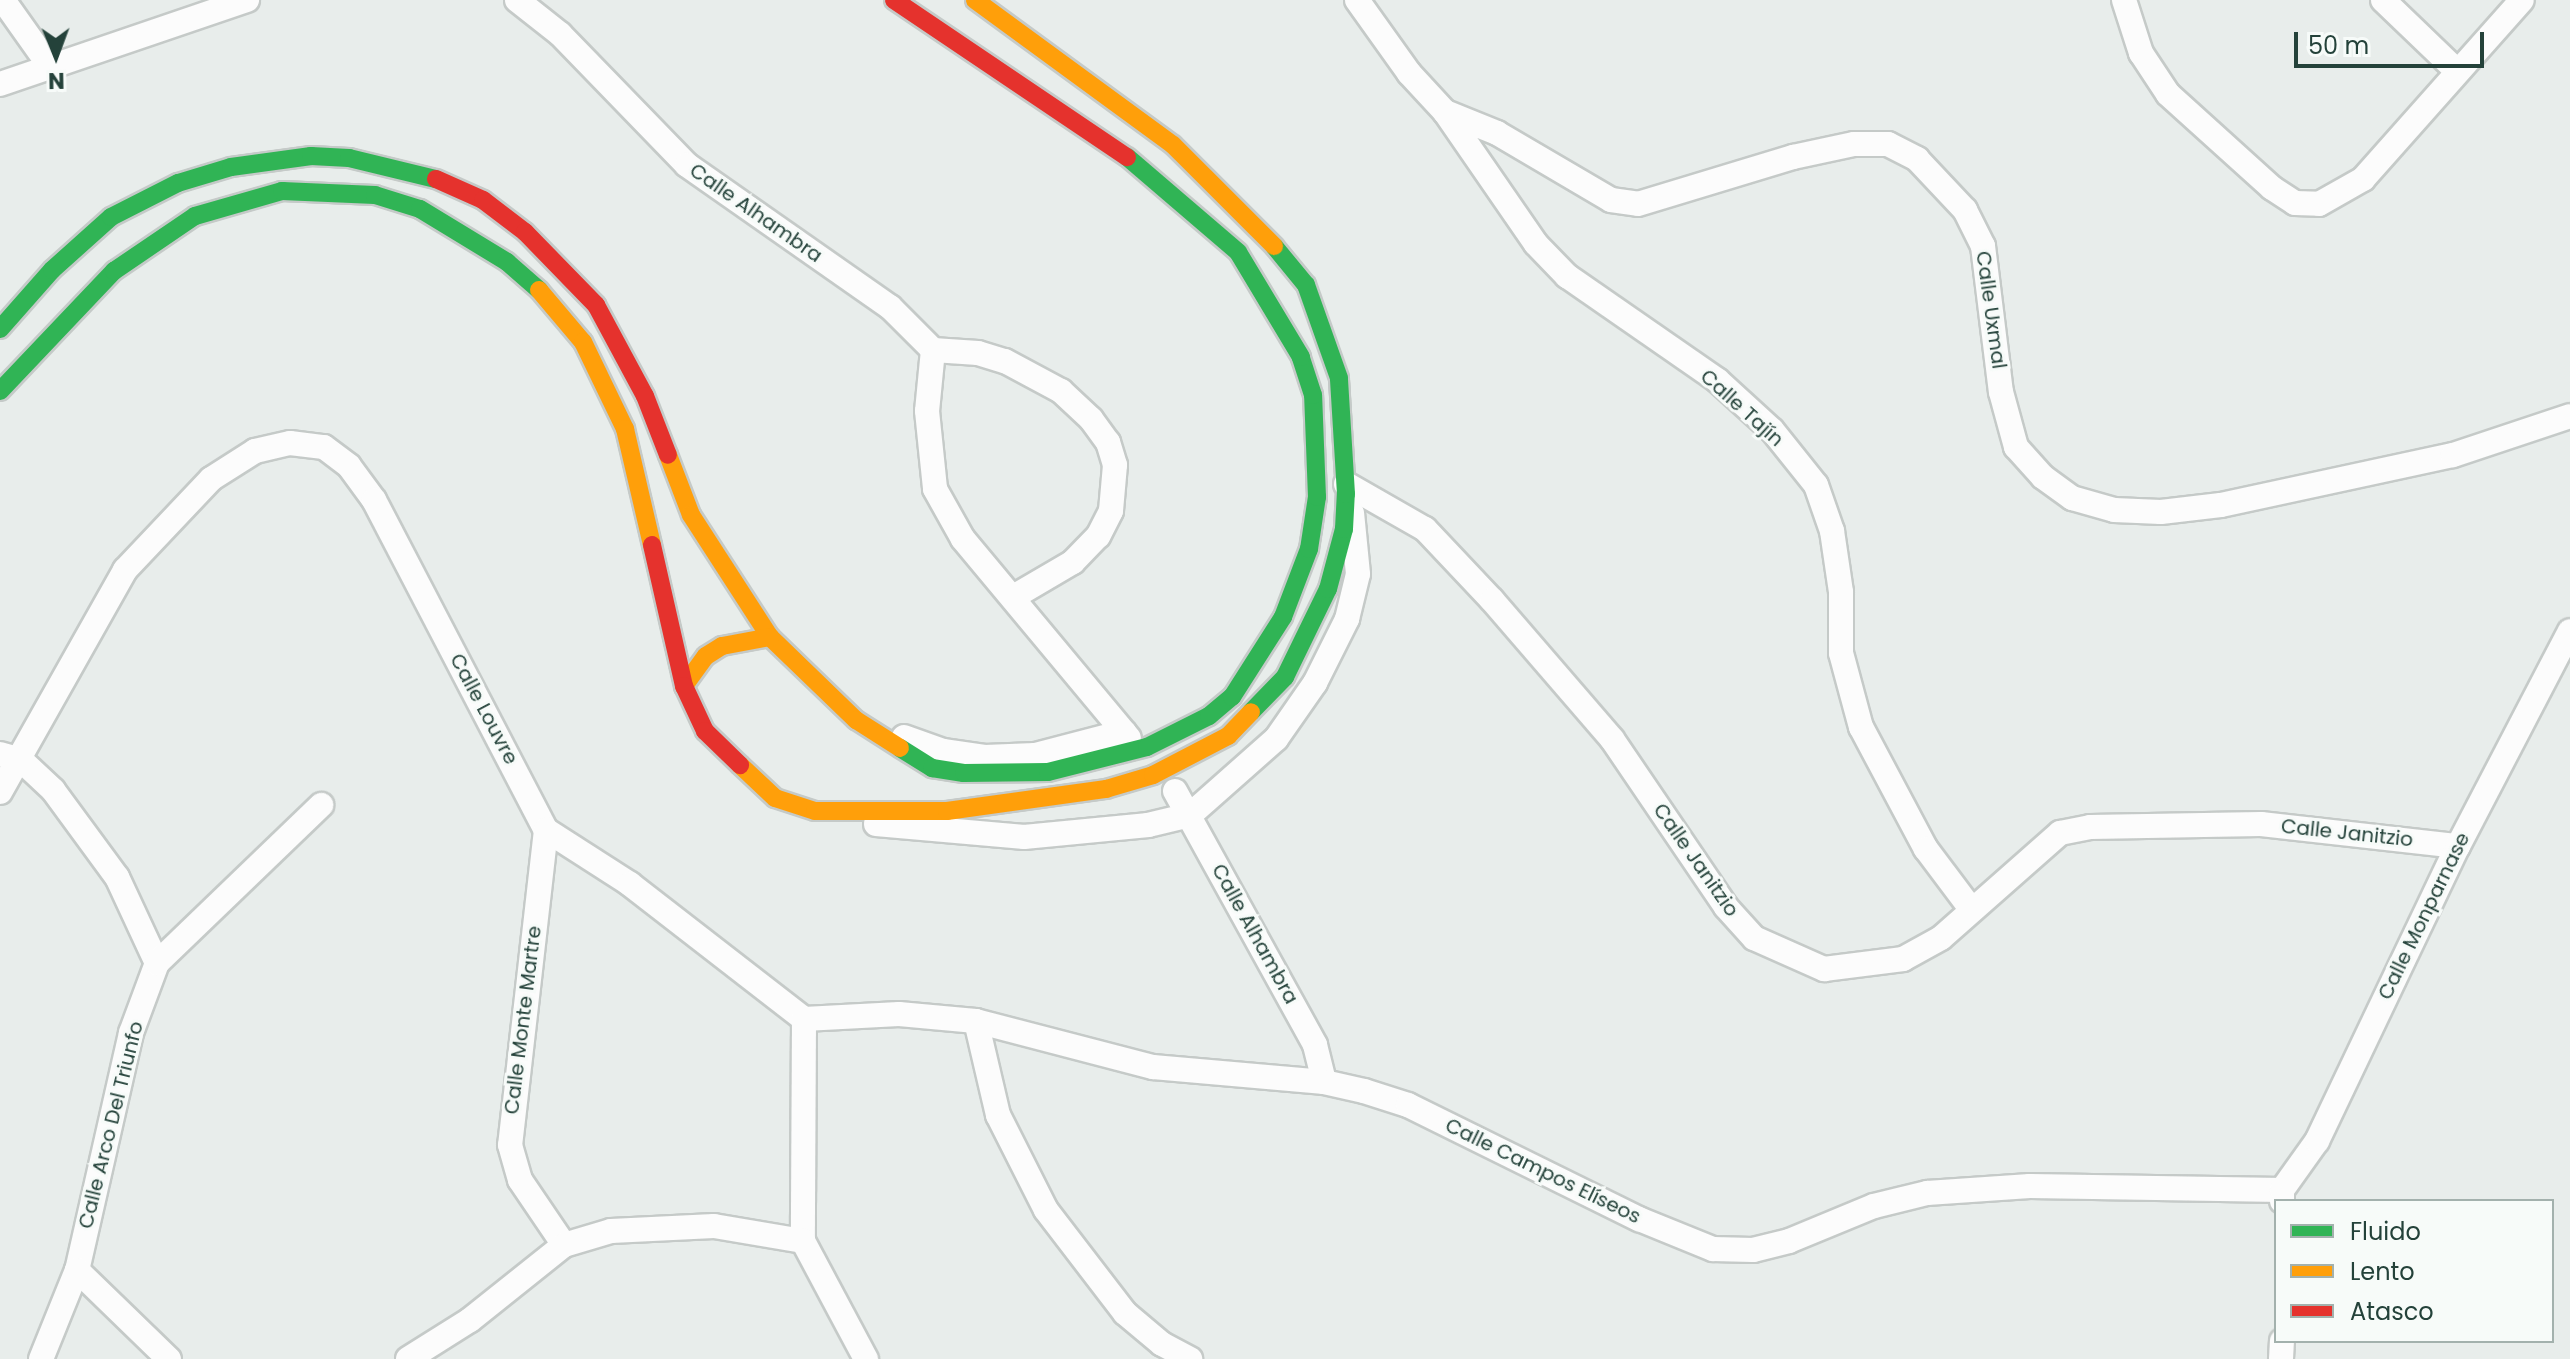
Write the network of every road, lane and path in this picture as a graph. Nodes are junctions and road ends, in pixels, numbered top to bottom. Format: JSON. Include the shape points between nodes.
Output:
{"nodes":[{"id":1,"x":3,"y":0,"type":"edge"},
{"id":2,"x":247,"y":0,"type":"edge"},
{"id":3,"x":517,"y":0,"type":"edge"},
{"id":4,"x":894,"y":0,"type":"edge"},
{"id":5,"x":975,"y":0,"type":"edge"},
{"id":6,"x":1357,"y":0,"type":"edge"},
{"id":7,"x":2124,"y":0,"type":"edge"},
{"id":8,"x":2383,"y":0,"type":"edge"},
{"id":9,"x":2522,"y":0,"type":"edge"},
{"id":10,"x":983,"y":32,"type":"junction"},
{"id":11,"x":1018,"y":57,"type":"junction"},
{"id":12,"x":49,"y":65,"type":"junction"},
{"id":13,"x":2457,"y":71,"type":"junction"},
{"id":14,"x":0,"y":84,"type":"edge"},
{"id":15,"x":1445,"y":112,"type":"junction"},
{"id":16,"x":0,"y":329,"type":"edge"},
{"id":17,"x":933,"y":350,"type":"junction"},
{"id":18,"x":0,"y":391,"type":"edge"},
{"id":19,"x":2570,"y":416,"type":"edge"},
{"id":20,"x":1346,"y":489,"type":"junction"},
{"id":21,"x":1015,"y":596,"type":"junction"},
{"id":22,"x":2570,"y":631,"type":"edge"},
{"id":23,"x":770,"y":637,"type":"junction"},
{"id":24,"x":684,"y":686,"type":"junction"},
{"id":25,"x":856,"y":720,"type":"junction"},
{"id":26,"x":11,"y":757,"type":"edge"},
{"id":27,"x":1175,"y":791,"type":"dead end"},
{"id":28,"x":0,"y":792,"type":"edge"},
{"id":29,"x":321,"y":805,"type":"dead end"},
{"id":30,"x":815,"y":811,"type":"junction"},
{"id":31,"x":1190,"y":815,"type":"junction"},
{"id":32,"x":546,"y":830,"type":"junction"},
{"id":33,"x":2458,"y":846,"type":"junction"},
{"id":34,"x":1971,"y":909,"type":"junction"},
{"id":35,"x":157,"y":963,"type":"junction"},
{"id":36,"x":804,"y":1019,"type":"junction"},
{"id":37,"x":976,"y":1021,"type":"junction"},
{"id":38,"x":1324,"y":1082,"type":"junction"},
{"id":39,"x":2282,"y":1196,"type":"edge"},
{"id":40,"x":803,"y":1241,"type":"junction"},
{"id":41,"x":564,"y":1245,"type":"junction"},
{"id":42,"x":77,"y":1270,"type":"junction"},
{"id":43,"x":41,"y":1359,"type":"edge"},
{"id":44,"x":169,"y":1359,"type":"edge"},
{"id":45,"x":408,"y":1359,"type":"edge"},
{"id":46,"x":866,"y":1359,"type":"edge"},
{"id":47,"x":1190,"y":1359,"type":"edge"}],
"edges":[{"from":1,"to":12,"type":"street"},
{"from":2,"to":12,"type":"street"},
{"from":3,"to":17,"type":"street","name":"Calle Alhambra","via":[[560,34],[687,165],[890,307]]},
{"from":4,"to":10,"type":"street"},
{"from":5,"to":10,"type":"street"},
{"from":6,"to":15,"type":"street","name":"Calle Uxmal","via":[[1409,73]]},
{"from":7,"to":13,"type":"street","via":[[2141,53],[2168,94],[2233,156],[2295,203],[2319,204],[2363,179]]},
{"from":8,"to":13,"type":"street"},
{"from":9,"to":13,"type":"street"},
{"from":10,"to":11,"type":"street"},
{"from":10,"to":11,"type":"street"},
{"from":11,"to":20,"type":"street","via":[[1173,145],[1264,233],[1306,285],[1339,378]]},
{"from":11,"to":25,"type":"street","via":[[1238,252],[1270,300],[1301,357],[1313,395],[1317,497],[1309,549],[1283,617],[1232,697],[1209,716],[1147,747],[1048,772],[964,773],[932,768]]},
{"from":12,"to":14,"type":"street"},
{"from":15,"to":19,"type":"street","name":"Calle Uxmal","via":[[1497,133],[1611,200],[1638,204],[1854,144],[1888,144],[1917,159],[1965,210],[1983,246],[2001,392],[2016,447],[2043,477],[2072,498],[2114,510],[2161,512],[2221,505],[2347,480],[2453,455]]},
{"from":15,"to":34,"type":"street","name":"Calle Tajín","via":[[1536,244],[1614,312],[1717,380],[1772,430],[1816,485],[1832,531],[1841,592],[1841,653],[1861,727],[1926,849]]},
{"from":16,"to":23,"type":"street","via":[[52,270],[111,217],[178,183],[231,167],[311,156],[349,158],[438,180],[483,200],[525,232],[596,305],[645,396],[691,515]]},
{"from":17,"to":21,"type":"street","via":[[927,411],[935,489],[963,539]]},
{"from":17,"to":21,"type":"street","via":[[978,353],[1028,371],[1061,391],[1108,442],[1115,483],[1111,511],[1098,536],[1073,562]]},
{"from":18,"to":24,"type":"street","via":[[59,335],[114,271],[195,216],[282,191],[375,195],[420,209],[507,262],[551,300],[583,342],[615,406],[638,475]]},
{"from":20,"to":30,"type":"street","via":[[1344,529],[1328,589],[1285,677],[1228,736],[1118,785],[1019,803],[947,811]]},
{"from":20,"to":31,"type":"street","via":[[1358,534],[1358,574],[1340,632],[1315,683],[1276,739]]},
{"from":20,"to":34,"type":"street","name":"Calle Janitzio","via":[[1425,529],[1492,600],[1612,739],[1726,907],[1754,938],[1824,969],[1866,967],[1903,959],[1941,938]]},
{"from":21,"to":25,"type":"street","via":[[1126,735],[1035,755],[985,757],[943,751]]},
{"from":22,"to":33,"type":"street","name":"Calle Monparnase"},
{"from":23,"to":24,"type":"street","via":[[722,646],[706,656]]},
{"from":23,"to":25,"type":"street"},
{"from":24,"to":30,"type":"street","via":[[705,731],[729,758],[775,798]]},
{"from":26,"to":28,"type":"street","name":"Calle Louvre"},
{"from":26,"to":32,"type":"street","name":"Calle Louvre","via":[[125,570],[211,479],[255,451],[290,443],[324,447],[349,466],[374,500]]},
{"from":26,"to":35,"type":"street","via":[[53,790],[117,877]]},
{"from":27,"to":31,"type":"street","name":"Calle Alhambra"},
{"from":29,"to":35,"type":"street"},
{"from":30,"to":31,"type":"street","via":[[933,833],[1024,837],[1148,825]]},
{"from":31,"to":38,"type":"street","name":"Calle Alhambra","via":[[1315,1045]]},
{"from":32,"to":36,"type":"street","name":"Calle Louvre","via":[[630,884]]},
{"from":32,"to":41,"type":"street","name":"Calle Monte Martre","via":[[510,1145],[520,1180]]},
{"from":33,"to":34,"type":"street","name":"Calle Janitzio","via":[[2261,824],[2090,827],[2060,833]]},
{"from":33,"to":39,"type":"street","name":"Calle Monparnase","via":[[2317,1141]]},
{"from":35,"to":42,"type":"street","name":"Calle Arco Del Triunfo","via":[[131,1033]]},
{"from":36,"to":37,"type":"street","name":"Calle Campos Elíseos","via":[[899,1014]]},
{"from":36,"to":40,"type":"street"},
{"from":37,"to":38,"type":"street","name":"Calle Campos Elíseos","via":[[1153,1067]]},
{"from":37,"to":47,"type":"street","via":[[998,1115],[1046,1210],[1125,1313]]},
{"from":38,"to":39,"type":"street","name":"Calle Campos Elíseos","via":[[1408,1105],[1639,1219],[1713,1249],[1753,1250],[1789,1241],[1874,1206],[1927,1193],[2030,1186]]},
{"from":40,"to":41,"type":"street","via":[[714,1226],[661,1225],[611,1231]]},
{"from":40,"to":46,"type":"street"},
{"from":41,"to":45,"type":"street","via":[[470,1320]]},
{"from":42,"to":43,"type":"street","name":"Calle Arco Del Triunfo"},
{"from":42,"to":44,"type":"street"}]}
